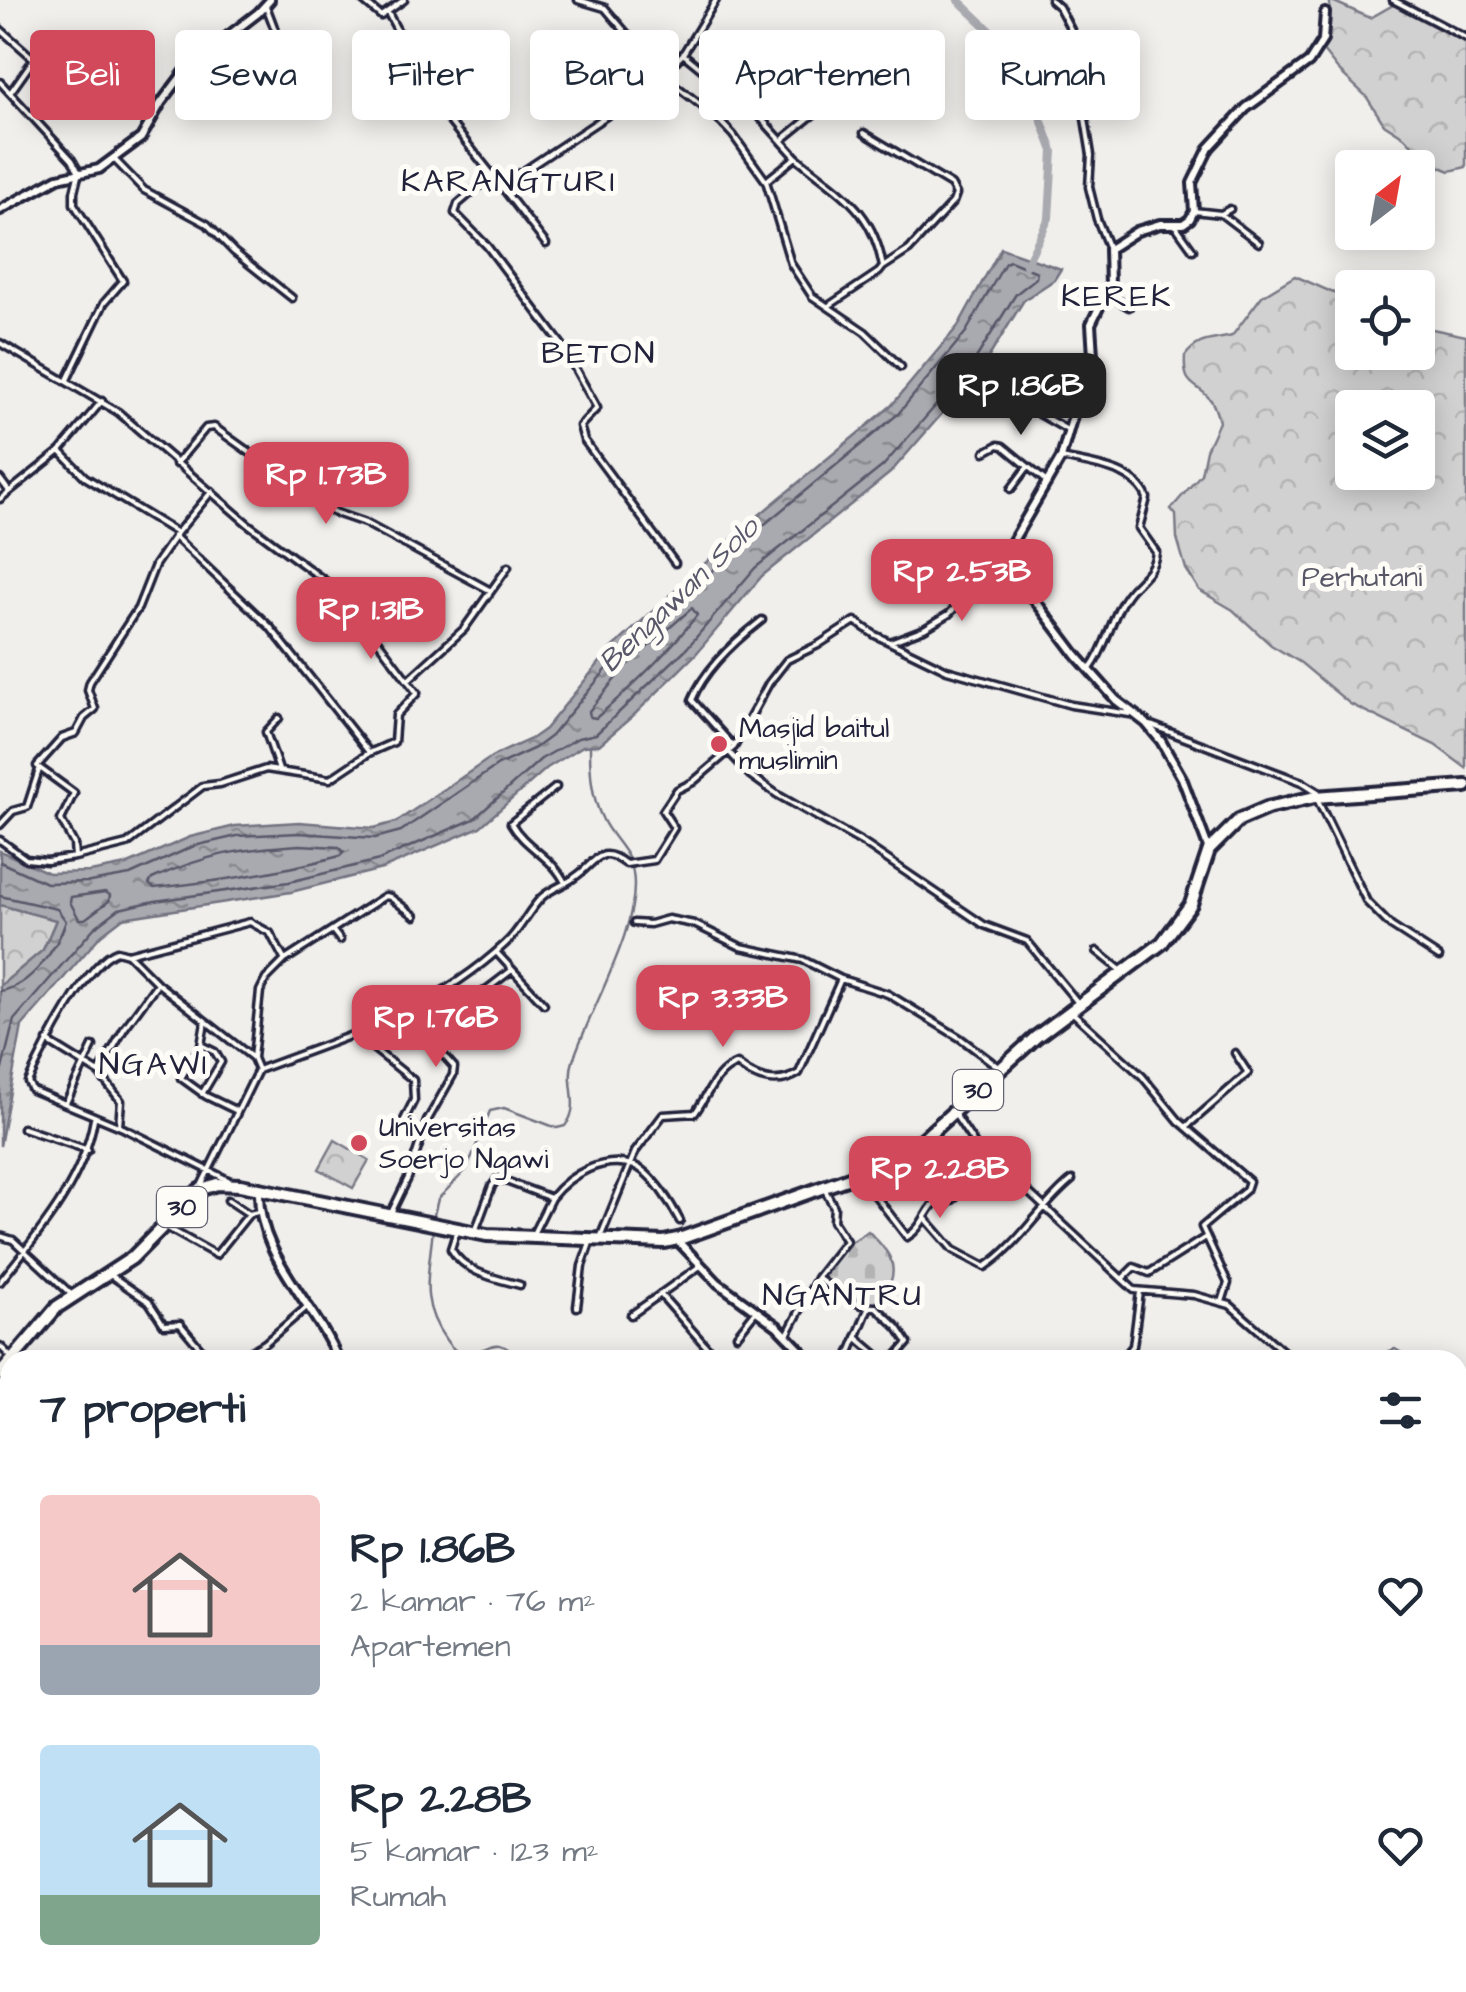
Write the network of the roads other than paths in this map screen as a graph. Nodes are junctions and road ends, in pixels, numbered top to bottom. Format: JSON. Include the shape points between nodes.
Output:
{"nodes":[{"id":1,"x":362,"y":0,"type":"edge"},
{"id":2,"x":404,"y":0,"type":"edge"},
{"id":3,"x":578,"y":0,"type":"edge"},
{"id":4,"x":716,"y":0,"type":"edge"},
{"id":5,"x":1050,"y":0,"type":"edge"},
{"id":6,"x":1324,"y":0,"type":"edge"},
{"id":7,"x":1393,"y":0,"type":"edge"},
{"id":8,"x":268,"y":3,"type":"edge"},
{"id":9,"x":388,"y":12,"type":"junction"},
{"id":10,"x":1325,"y":13,"type":"joint"},
{"id":11,"x":0,"y":29,"type":"edge"},
{"id":12,"x":276,"y":30,"type":"edge"},
{"id":13,"x":624,"y":30,"type":"edge"},
{"id":14,"x":1466,"y":38,"type":"edge"},
{"id":15,"x":684,"y":54,"type":"junction"},
{"id":16,"x":679,"y":59,"type":"edge"},
{"id":17,"x":0,"y":82,"type":"edge"},
{"id":18,"x":679,"y":88,"type":"edge"},
{"id":19,"x":10,"y":93,"type":"junction"},
{"id":20,"x":602,"y":120,"type":"edge"},
{"id":21,"x":806,"y":120,"type":"edge"},
{"id":22,"x":864,"y":133,"type":"dead end"},
{"id":23,"x":782,"y":140,"type":"junction"},
{"id":24,"x":796,"y":157,"type":"junction"},
{"id":25,"x":113,"y":158,"type":"junction"},
{"id":26,"x":79,"y":172,"type":"junction"},
{"id":27,"x":491,"y":176,"type":"junction"},
{"id":28,"x":766,"y":181,"type":"junction"},
{"id":29,"x":502,"y":186,"type":"junction"},
{"id":30,"x":1230,"y":209,"type":"dead end"},
{"id":31,"x":0,"y":210,"type":"edge"},
{"id":32,"x":1194,"y":210,"type":"junction"},
{"id":33,"x":1221,"y":214,"type":"junction"},
{"id":34,"x":1175,"y":225,"type":"junction"},
{"id":35,"x":1259,"y":243,"type":"dead end"},
{"id":36,"x":546,"y":244,"type":"dead end"},
{"id":37,"x":1109,"y":248,"type":"junction"},
{"id":38,"x":1192,"y":250,"type":"dead end"},
{"id":39,"x":883,"y":267,"type":"junction"},
{"id":40,"x":1106,"y":294,"type":"junction"},
{"id":41,"x":292,"y":298,"type":"dead end"},
{"id":42,"x":828,"y":306,"type":"junction"},
{"id":43,"x":1128,"y":307,"type":"dead end"},
{"id":44,"x":0,"y":343,"type":"edge"},
{"id":45,"x":901,"y":367,"type":"dead end"},
{"id":46,"x":66,"y":382,"type":"junction"},
{"id":47,"x":1010,"y":397,"type":"dead end"},
{"id":48,"x":102,"y":401,"type":"junction"},
{"id":49,"x":1069,"y":431,"type":"junction"},
{"id":50,"x":60,"y":451,"type":"junction"},
{"id":51,"x":985,"y":452,"type":"dead end"},
{"id":52,"x":1061,"y":458,"type":"junction"},
{"id":53,"x":176,"y":464,"type":"junction"},
{"id":54,"x":1028,"y":467,"type":"junction"},
{"id":55,"x":0,"y":479,"type":"edge"},
{"id":56,"x":1048,"y":484,"type":"junction"},
{"id":57,"x":1011,"y":489,"type":"dead end"},
{"id":58,"x":212,"y":491,"type":"junction"},
{"id":59,"x":10,"y":492,"type":"junction"},
{"id":60,"x":0,"y":500,"type":"edge"},
{"id":61,"x":176,"y":534,"type":"junction"},
{"id":62,"x":1003,"y":558,"type":"junction"},
{"id":63,"x":675,"y":563,"type":"dead end"},
{"id":64,"x":508,"y":568,"type":"dead end"},
{"id":65,"x":491,"y":591,"type":"junction"},
{"id":66,"x":762,"y":620,"type":"dead end"},
{"id":67,"x":890,"y":642,"type":"junction"},
{"id":68,"x":1090,"y":669,"type":"junction"},
{"id":69,"x":408,"y":680,"type":"junction"},
{"id":70,"x":1133,"y":714,"type":"junction"},
{"id":71,"x":279,"y":718,"type":"dead end"},
{"id":72,"x":1146,"y":723,"type":"junction"},
{"id":73,"x":732,"y":750,"type":"junction"},
{"id":74,"x":369,"y":753,"type":"junction"},
{"id":75,"x":38,"y":770,"type":"junction"},
{"id":76,"x":279,"y":770,"type":"junction"},
{"id":77,"x":1466,"y":786,"type":"edge"},
{"id":78,"x":556,"y":787,"type":"dead end"},
{"id":79,"x":1320,"y":797,"type":"junction"},
{"id":80,"x":0,"y":825,"type":"edge"},
{"id":81,"x":0,"y":840,"type":"edge"},
{"id":82,"x":1209,"y":850,"type":"junction"},
{"id":83,"x":75,"y":858,"type":"junction"},
{"id":84,"x":565,"y":883,"type":"junction"},
{"id":85,"x":415,"y":916,"type":"dead end"},
{"id":86,"x":634,"y":923,"type":"dead end"},
{"id":87,"x":333,"y":930,"type":"junction"},
{"id":88,"x":340,"y":940,"type":"dead end"},
{"id":89,"x":1096,"y":951,"type":"dead end"},
{"id":90,"x":496,"y":952,"type":"junction"},
{"id":91,"x":128,"y":954,"type":"junction"},
{"id":92,"x":1439,"y":957,"type":"dead end"},
{"id":93,"x":285,"y":960,"type":"junction"},
{"id":94,"x":512,"y":970,"type":"junction"},
{"id":95,"x":1122,"y":971,"type":"junction"},
{"id":96,"x":841,"y":979,"type":"junction"},
{"id":97,"x":157,"y":983,"type":"junction"},
{"id":98,"x":544,"y":1004,"type":"dead end"},
{"id":99,"x":1074,"y":1007,"type":"junction"},
{"id":100,"x":206,"y":1022,"type":"junction"},
{"id":101,"x":361,"y":1034,"type":"junction"},
{"id":102,"x":47,"y":1041,"type":"junction"},
{"id":103,"x":201,"y":1045,"type":"junction"},
{"id":104,"x":93,"y":1046,"type":"dead end"},
{"id":105,"x":1235,"y":1053,"type":"dead end"},
{"id":106,"x":252,"y":1058,"type":"junction"},
{"id":107,"x":82,"y":1064,"type":"junction"},
{"id":108,"x":1001,"y":1069,"type":"junction"},
{"id":109,"x":258,"y":1070,"type":"junction"},
{"id":110,"x":99,"y":1073,"type":"junction"},
{"id":111,"x":202,"y":1094,"type":"junction"},
{"id":112,"x":66,"y":1103,"type":"junction"},
{"id":113,"x":237,"y":1111,"type":"junction"},
{"id":114,"x":954,"y":1113,"type":"junction"},
{"id":115,"x":94,"y":1118,"type":"junction"},
{"id":116,"x":119,"y":1126,"type":"junction"},
{"id":117,"x":1186,"y":1127,"type":"junction"},
{"id":118,"x":22,"y":1128,"type":"dead end"},
{"id":119,"x":421,"y":1134,"type":"junction"},
{"id":120,"x":88,"y":1150,"type":"junction"},
{"id":121,"x":909,"y":1152,"type":"junction"},
{"id":122,"x":630,"y":1166,"type":"junction"},
{"id":123,"x":209,"y":1168,"type":"junction"},
{"id":124,"x":991,"y":1169,"type":"junction"},
{"id":125,"x":859,"y":1174,"type":"junction"},
{"id":126,"x":1072,"y":1180,"type":"dead end"},
{"id":127,"x":231,"y":1184,"type":"junction"},
{"id":128,"x":824,"y":1187,"type":"junction"},
{"id":129,"x":199,"y":1190,"type":"junction"},
{"id":130,"x":259,"y":1190,"type":"junction"},
{"id":131,"x":551,"y":1198,"type":"junction"},
{"id":132,"x":939,"y":1198,"type":"junction"},
{"id":133,"x":228,"y":1200,"type":"dead end"},
{"id":134,"x":1043,"y":1207,"type":"junction"},
{"id":135,"x":254,"y":1213,"type":"junction"},
{"id":136,"x":390,"y":1216,"type":"junction"},
{"id":137,"x":926,"y":1219,"type":"junction"},
{"id":138,"x":680,"y":1221,"type":"dead end"},
{"id":139,"x":166,"y":1227,"type":"junction"},
{"id":140,"x":457,"y":1230,"type":"junction"},
{"id":141,"x":474,"y":1234,"type":"junction"},
{"id":142,"x":0,"y":1236,"type":"edge"},
{"id":143,"x":532,"y":1236,"type":"junction"},
{"id":144,"x":1206,"y":1237,"type":"junction"},
{"id":145,"x":596,"y":1239,"type":"junction"},
{"id":146,"x":677,"y":1240,"type":"junction"},
{"id":147,"x":25,"y":1250,"type":"junction"},
{"id":148,"x":700,"y":1266,"type":"junction"},
{"id":149,"x":110,"y":1274,"type":"junction"},
{"id":150,"x":817,"y":1278,"type":"junction"},
{"id":151,"x":1122,"y":1279,"type":"junction"},
{"id":152,"x":0,"y":1282,"type":"edge"},
{"id":153,"x":520,"y":1285,"type":"dead end"},
{"id":154,"x":1140,"y":1292,"type":"junction"},
{"id":155,"x":72,"y":1294,"type":"junction"},
{"id":156,"x":661,"y":1296,"type":"junction"},
{"id":157,"x":1222,"y":1302,"type":"junction"},
{"id":158,"x":308,"y":1305,"type":"junction"},
{"id":159,"x":577,"y":1306,"type":"dead end"},
{"id":160,"x":868,"y":1308,"type":"junction"},
{"id":161,"x":756,"y":1311,"type":"junction"},
{"id":162,"x":631,"y":1315,"type":"dead end"},
{"id":163,"x":787,"y":1334,"type":"junction"},
{"id":164,"x":736,"y":1335,"type":"dead end"},
{"id":165,"x":856,"y":1337,"type":"junction"},
{"id":166,"x":18,"y":1350,"type":"edge"},
{"id":167,"x":202,"y":1350,"type":"edge"},
{"id":168,"x":252,"y":1350,"type":"edge"},
{"id":169,"x":334,"y":1350,"type":"edge"},
{"id":170,"x":709,"y":1350,"type":"edge"},
{"id":171,"x":801,"y":1350,"type":"edge"},
{"id":172,"x":851,"y":1350,"type":"edge"},
{"id":173,"x":871,"y":1350,"type":"edge"},
{"id":174,"x":902,"y":1350,"type":"edge"},
{"id":175,"x":1130,"y":1350,"type":"edge"},
{"id":176,"x":1282,"y":1350,"type":"edge"}],
"edges":[{"from":1,"to":9,"type":"street","via":[[378,15]]},
{"from":2,"to":9,"type":"street"},
{"from":3,"to":13,"type":"street","via":[[605,8]]},
{"from":4,"to":15,"type":"street"},
{"from":5,"to":37,"type":"street","via":[[1081,49],[1089,187]]},
{"from":6,"to":10,"type":"street"},
{"from":7,"to":14,"type":"street"},
{"from":8,"to":12,"type":"street"},
{"from":8,"to":25,"type":"street","via":[[189,66],[144,135]]},
{"from":9,"to":27,"type":"street","via":[[411,73]]},
{"from":10,"to":32,"type":"street","via":[[1323,40],[1309,62],[1246,108],[1209,148],[1192,183]]},
{"from":11,"to":19,"type":"street","via":[[34,59]]},
{"from":15,"to":16,"type":"street"},
{"from":15,"to":23,"type":"street"},
{"from":17,"to":19,"type":"street"},
{"from":18,"to":28,"type":"street","via":[[715,116]]},
{"from":19,"to":26,"type":"street"},
{"from":20,"to":29,"type":"street"},
{"from":21,"to":23,"type":"street"},
{"from":22,"to":39,"type":"street","via":[[956,194],[908,250]]},
{"from":23,"to":24,"type":"street"},
{"from":24,"to":28,"type":"street"},
{"from":24,"to":39,"type":"street","via":[[856,205]]},
{"from":25,"to":26,"type":"street"},
{"from":25,"to":41,"type":"street","via":[[144,190],[208,224]]},
{"from":26,"to":31,"type":"street"},
{"from":26,"to":46,"type":"street","via":[[74,204],[122,281],[104,302]]},
{"from":27,"to":29,"type":"street"},
{"from":27,"to":63,"type":"street","via":[[455,212],[572,361],[597,408],[580,426],[584,440]]},
{"from":28,"to":42,"type":"street","via":[[790,264],[817,302]]},
{"from":29,"to":36,"type":"street"},
{"from":30,"to":33,"type":"street"},
{"from":32,"to":33,"type":"street"},
{"from":32,"to":34,"type":"street"},
{"from":33,"to":35,"type":"street"},
{"from":34,"to":37,"type":"street","via":[[1137,232]]},
{"from":34,"to":38,"type":"street"},
{"from":37,"to":40,"type":"street"},
{"from":39,"to":42,"type":"street"},
{"from":40,"to":43,"type":"street"},
{"from":40,"to":49,"type":"street","via":[[1091,324],[1094,387],[1074,412]]},
{"from":42,"to":45,"type":"street"},
{"from":44,"to":46,"type":"street"},
{"from":46,"to":48,"type":"street"},
{"from":47,"to":49,"type":"street"},
{"from":48,"to":50,"type":"street"},
{"from":48,"to":53,"type":"street"},
{"from":49,"to":52,"type":"street"},
{"from":50,"to":59,"type":"street"},
{"from":50,"to":61,"type":"street","via":[[85,477]]},
{"from":51,"to":54,"type":"street","via":[[998,444]]},
{"from":52,"to":56,"type":"street"},
{"from":52,"to":68,"type":"street","via":[[1110,469],[1142,486],[1147,498],[1139,528],[1156,552]]},
{"from":53,"to":58,"type":"street"},
{"from":53,"to":65,"type":"street","via":[[214,427],[333,512]]},
{"from":54,"to":56,"type":"street"},
{"from":54,"to":57,"type":"street"},
{"from":55,"to":59,"type":"street"},
{"from":56,"to":62,"type":"street"},
{"from":58,"to":61,"type":"street"},
{"from":58,"to":69,"type":"street","via":[[344,596]]},
{"from":59,"to":60,"type":"street"},
{"from":61,"to":74,"type":"street","via":[[270,627]]},
{"from":61,"to":75,"type":"street","via":[[88,686],[95,708],[76,733],[52,746]]},
{"from":62,"to":67,"type":"street","via":[[949,614]]},
{"from":62,"to":68,"type":"street"},
{"from":64,"to":65,"type":"street"},
{"from":65,"to":69,"type":"street","via":[[464,629]]},
{"from":66,"to":73,"type":"street","via":[[706,674],[692,700]]},
{"from":67,"to":70,"type":"street","via":[[995,685]]},
{"from":67,"to":73,"type":"street","via":[[857,621],[790,658]]},
{"from":68,"to":70,"type":"street"},
{"from":69,"to":74,"type":"street","via":[[417,693],[396,715],[395,740]]},
{"from":70,"to":72,"type":"street"},
{"from":71,"to":76,"type":"street","via":[[266,732]]},
{"from":72,"to":79,"type":"street","via":[[1302,782]]},
{"from":72,"to":82,"type":"street","via":[[1175,764]]},
{"from":73,"to":84,"type":"street","via":[[676,791],[663,810],[674,828],[655,859],[626,864],[600,855]]},
{"from":73,"to":99,"type":"street","via":[[750,775],[778,795],[864,842],[984,925],[1027,941]]},
{"from":74,"to":76,"type":"street","via":[[326,780]]},
{"from":75,"to":80,"type":"street","via":[[27,807]]},
{"from":75,"to":83,"type":"street","via":[[74,794],[61,821]]},
{"from":76,"to":83,"type":"street","via":[[203,786],[128,844]]},
{"from":77,"to":79,"type":"highway","number":"30"},
{"from":78,"to":84,"type":"street","via":[[511,823]]},
{"from":79,"to":82,"type":"highway","number":"30","via":[[1248,815]]},
{"from":79,"to":92,"type":"street","via":[[1367,902]]},
{"from":81,"to":83,"type":"street","via":[[26,859]]},
{"from":82,"to":95,"type":"highway","number":"30","via":[[1184,918]]},
{"from":84,"to":90,"type":"street","via":[[538,901]]},
{"from":85,"to":87,"type":"street","via":[[387,896]]},
{"from":86,"to":96,"type":"street","via":[[694,924],[734,945],[794,957]]},
{"from":87,"to":88,"type":"street"},
{"from":87,"to":93,"type":"street"},
{"from":89,"to":95,"type":"street"},
{"from":90,"to":94,"type":"street"},
{"from":90,"to":101,"type":"street","via":[[425,1002]]},
{"from":91,"to":93,"type":"street","via":[[250,922],[270,932]]},
{"from":91,"to":97,"type":"street"},
{"from":91,"to":102,"type":"street","via":[[115,951],[100,963]]},
{"from":93,"to":106,"type":"street","via":[[260,991]]},
{"from":94,"to":98,"type":"street"},
{"from":94,"to":119,"type":"street","via":[[450,1021],[438,1049],[454,1071]]},
{"from":95,"to":99,"type":"highway","number":"30"},
{"from":96,"to":108,"type":"street","via":[[899,1000]]},
{"from":96,"to":122,"type":"street","via":[[799,1073],[762,1079],[731,1065],[694,1113],[663,1115]]},
{"from":97,"to":100,"type":"street"},
{"from":97,"to":110,"type":"street"},
{"from":99,"to":108,"type":"highway","number":"30"},
{"from":99,"to":117,"type":"street"},
{"from":100,"to":103,"type":"street"},
{"from":100,"to":106,"type":"street"},
{"from":101,"to":109,"type":"street"},
{"from":101,"to":119,"type":"street","via":[[413,1080],[414,1100],[404,1122]]},
{"from":102,"to":107,"type":"street"},
{"from":102,"to":112,"type":"street","via":[[28,1086]]},
{"from":103,"to":111,"type":"street","via":[[221,1062]]},
{"from":103,"to":111,"type":"street","via":[[181,1078]]},
{"from":104,"to":107,"type":"street"},
{"from":105,"to":117,"type":"street","via":[[1248,1072]]},
{"from":106,"to":109,"type":"street"},
{"from":107,"to":110,"type":"street"},
{"from":107,"to":112,"type":"street"},
{"from":108,"to":114,"type":"highway","number":"30"},
{"from":109,"to":113,"type":"street"},
{"from":110,"to":116,"type":"street","via":[[122,1102]]},
{"from":111,"to":113,"type":"street"},
{"from":112,"to":115,"type":"street"},
{"from":113,"to":123,"type":"street"},
{"from":114,"to":121,"type":"highway","number":"30"},
{"from":114,"to":124,"type":"street"},
{"from":115,"to":116,"type":"street"},
{"from":115,"to":120,"type":"street"},
{"from":116,"to":123,"type":"street"},
{"from":117,"to":144,"type":"street","via":[[1250,1183],[1203,1224]]},
{"from":118,"to":120,"type":"street"},
{"from":119,"to":136,"type":"street"},
{"from":120,"to":147,"type":"street"},
{"from":121,"to":125,"type":"highway","number":"30"},
{"from":121,"to":132,"type":"street"},
{"from":122,"to":131,"type":"street","via":[[594,1166]]},
{"from":122,"to":138,"type":"street","via":[[668,1199]]},
{"from":122,"to":145,"type":"street"},
{"from":123,"to":127,"type":"street"},
{"from":123,"to":129,"type":"street"},
{"from":124,"to":132,"type":"street","via":[[948,1205]]},
{"from":124,"to":134,"type":"street"},
{"from":125,"to":128,"type":"highway","number":"30"},
{"from":125,"to":137,"type":"street","via":[[905,1236]]},
{"from":126,"to":134,"type":"street"},
{"from":127,"to":129,"type":"highway","number":"30"},
{"from":127,"to":130,"type":"highway","number":"30"},
{"from":128,"to":146,"type":"highway","number":"30"},
{"from":128,"to":150,"type":"street","via":[[846,1242]]},
{"from":129,"to":139,"type":"highway","number":"30"},
{"from":130,"to":135,"type":"street"},
{"from":130,"to":136,"type":"highway","number":"30"},
{"from":131,"to":141,"type":"street","via":[[498,1178]]},
{"from":131,"to":143,"type":"street"},
{"from":132,"to":137,"type":"street"},
{"from":133,"to":135,"type":"street"},
{"from":134,"to":137,"type":"street","via":[[985,1266],[953,1250]]},
{"from":134,"to":151,"type":"street"},
{"from":135,"to":139,"type":"street","via":[[216,1255]]},
{"from":135,"to":158,"type":"street"},
{"from":136,"to":140,"type":"highway","number":"30"},
{"from":139,"to":149,"type":"highway","number":"30"},
{"from":140,"to":141,"type":"highway","number":"30"},
{"from":140,"to":153,"type":"street","via":[[451,1249],[456,1257],[477,1272]]},
{"from":141,"to":143,"type":"highway","number":"30"},
{"from":142,"to":147,"type":"street"},
{"from":143,"to":145,"type":"highway","number":"30"},
{"from":144,"to":151,"type":"street","via":[[1150,1272],[1134,1267]]},
{"from":144,"to":157,"type":"street","via":[[1228,1283]]},
{"from":145,"to":146,"type":"highway","number":"30"},
{"from":145,"to":159,"type":"street","via":[[582,1266]]},
{"from":146,"to":148,"type":"street"},
{"from":147,"to":152,"type":"street"},
{"from":147,"to":155,"type":"street"},
{"from":148,"to":156,"type":"street"},
{"from":148,"to":161,"type":"street"},
{"from":149,"to":155,"type":"highway","number":"30"},
{"from":149,"to":167,"type":"street","via":[[149,1302],[165,1326],[180,1324]]},
{"from":150,"to":160,"type":"street"},
{"from":150,"to":163,"type":"street"},
{"from":151,"to":154,"type":"street"},
{"from":154,"to":157,"type":"street"},
{"from":154,"to":175,"type":"street"},
{"from":155,"to":166,"type":"highway","number":"30"},
{"from":156,"to":162,"type":"street"},
{"from":156,"to":170,"type":"street"},
{"from":157,"to":176,"type":"street"},
{"from":158,"to":168,"type":"street"},
{"from":158,"to":169,"type":"street"},
{"from":160,"to":165,"type":"street"},
{"from":160,"to":174,"type":"street","via":[[880,1310],[907,1340]]},
{"from":161,"to":163,"type":"street"},
{"from":161,"to":164,"type":"street"},
{"from":163,"to":171,"type":"street"},
{"from":165,"to":172,"type":"street"},
{"from":165,"to":173,"type":"street"}]}
